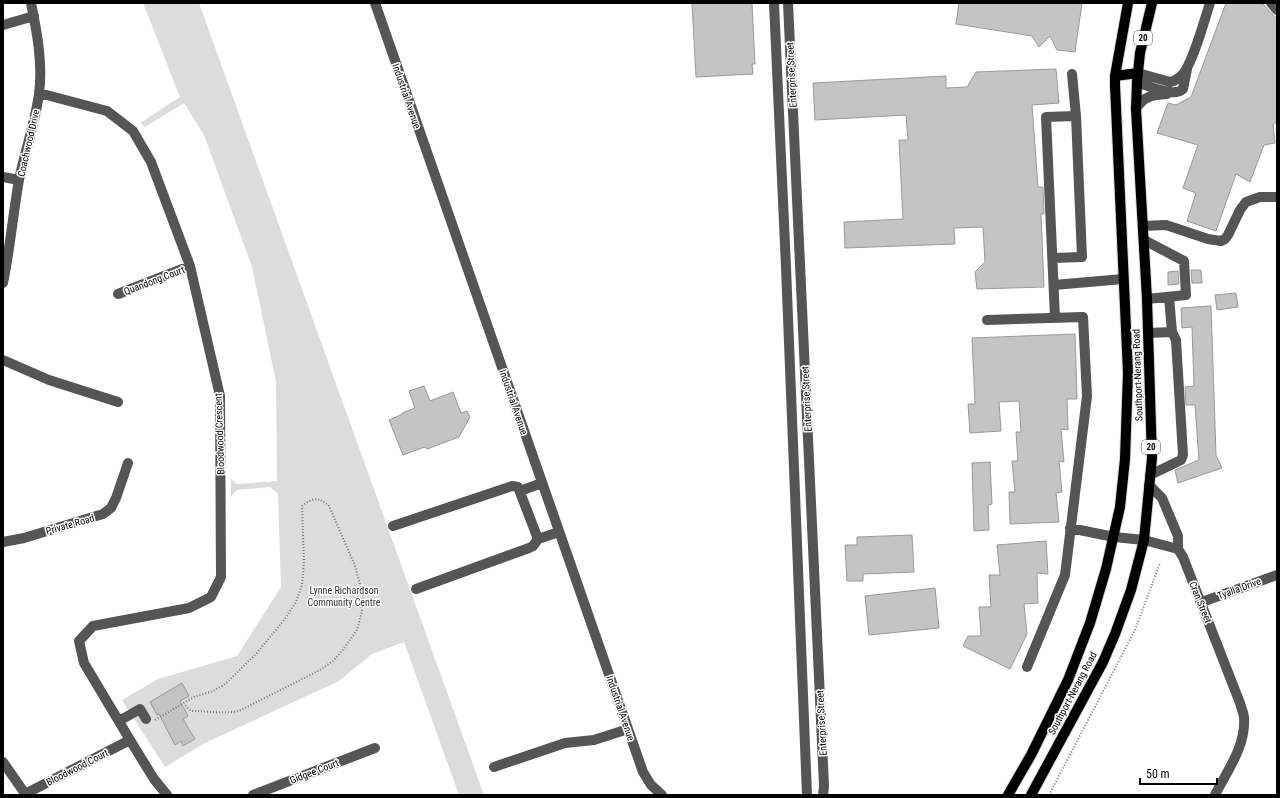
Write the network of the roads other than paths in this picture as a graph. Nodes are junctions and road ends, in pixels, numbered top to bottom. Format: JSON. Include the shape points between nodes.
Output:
{"nodes":[{"id":1,"x":32,"y":3,"type":"edge"},
{"id":2,"x":375,"y":3,"type":"edge"},
{"id":3,"x":774,"y":3,"type":"edge"},
{"id":4,"x":788,"y":3,"type":"edge"},
{"id":5,"x":1128,"y":3,"type":"edge"},
{"id":6,"x":1152,"y":3,"type":"edge"},
{"id":7,"x":1210,"y":3,"type":"edge"},
{"id":8,"x":1271,"y":3,"type":"edge"},
{"id":9,"x":1277,"y":10,"type":"edge"},
{"id":10,"x":34,"y":16,"type":"junction"},
{"id":11,"x":3,"y":25,"type":"edge"},
{"id":12,"x":1188,"y":65,"type":"junction"},
{"id":13,"x":1072,"y":74,"type":"dead end"},
{"id":14,"x":1115,"y":76,"type":"junction"},
{"id":15,"x":1137,"y":78,"type":"junction"},
{"id":16,"x":39,"y":93,"type":"junction"},
{"id":17,"x":1176,"y":93,"type":"junction"},
{"id":18,"x":1136,"y":109,"type":"junction"},
{"id":19,"x":1076,"y":116,"type":"junction"},
{"id":20,"x":3,"y":177,"type":"edge"},
{"id":21,"x":19,"y":180,"type":"junction"},
{"id":22,"x":1277,"y":197,"type":"edge"},
{"id":23,"x":1143,"y":226,"type":"junction"},
{"id":24,"x":1144,"y":240,"type":"junction"},
{"id":25,"x":1053,"y":258,"type":"junction"},
{"id":26,"x":190,"y":266,"type":"junction"},
{"id":27,"x":1123,"y":279,"type":"junction"},
{"id":28,"x":3,"y":283,"type":"edge"},
{"id":29,"x":1054,"y":285,"type":"junction"},
{"id":30,"x":118,"y":294,"type":"dead end"},
{"id":31,"x":1169,"y":297,"type":"junction"},
{"id":32,"x":1147,"y":299,"type":"junction"},
{"id":33,"x":1055,"y":318,"type":"junction"},
{"id":34,"x":987,"y":320,"type":"dead end"},
{"id":35,"x":1172,"y":332,"type":"junction"},
{"id":36,"x":1148,"y":333,"type":"junction"},
{"id":37,"x":3,"y":360,"type":"edge"},
{"id":38,"x":118,"y":402,"type":"dead end"},
{"id":39,"x":128,"y":463,"type":"dead end"},
{"id":40,"x":1150,"y":475,"type":"junction"},
{"id":41,"x":542,"y":483,"type":"junction"},
{"id":42,"x":1149,"y":485,"type":"junction"},
{"id":43,"x":520,"y":491,"type":"junction"},
{"id":44,"x":393,"y":526,"type":"dead end"},
{"id":45,"x":1070,"y":528,"type":"junction"},
{"id":46,"x":559,"y":532,"type":"junction"},
{"id":47,"x":1114,"y":537,"type":"junction"},
{"id":48,"x":538,"y":539,"type":"junction"},
{"id":49,"x":1144,"y":540,"type":"junction"},
{"id":50,"x":3,"y":542,"type":"edge"},
{"id":51,"x":1178,"y":549,"type":"junction"},
{"id":52,"x":1277,"y":575,"type":"edge"},
{"id":53,"x":416,"y":589,"type":"dead end"},
{"id":54,"x":1202,"y":602,"type":"junction"},
{"id":55,"x":1027,"y":667,"type":"dead end"},
{"id":56,"x":146,"y":719,"type":"road end"},
{"id":57,"x":119,"y":722,"type":"junction"},
{"id":58,"x":628,"y":729,"type":"junction"},
{"id":59,"x":130,"y":740,"type":"junction"},
{"id":60,"x":375,"y":748,"type":"dead end"},
{"id":61,"x":3,"y":762,"type":"edge"},
{"id":62,"x":494,"y":767,"type":"dead end"},
{"id":63,"x":25,"y":794,"type":"edge"},
{"id":64,"x":167,"y":795,"type":"edge"},
{"id":65,"x":253,"y":795,"type":"edge"},
{"id":66,"x":662,"y":795,"type":"edge"},
{"id":67,"x":807,"y":795,"type":"edge"},
{"id":68,"x":823,"y":795,"type":"edge"},
{"id":69,"x":1008,"y":795,"type":"edge"},
{"id":70,"x":1031,"y":795,"type":"edge"},
{"id":71,"x":1214,"y":795,"type":"edge"}],
"edges":[{"from":1,"to":10,"type":"street","name":"Coachwood Drive"},
{"from":2,"to":41,"type":"street","name":"Industrial Avenue"},
{"from":3,"to":67,"type":"street","name":"Enterprise Street"},
{"from":4,"to":68,"type":"street","name":"Enterprise Street"},
{"from":5,"to":14,"type":"main road","name":"Southport-Nerang Road","number":"20"},
{"from":6,"to":15,"type":"main road","name":"Southport-Nerang Road","number":"20"},
{"from":7,"to":12,"type":"street"},
{"from":8,"to":9,"type":"street"},
{"from":10,"to":11,"type":"street"},
{"from":10,"to":16,"type":"street","name":"Coachwood Drive","via":[[40,50]]},
{"from":12,"to":15,"type":"street","via":[[1181,77],[1172,82]]},
{"from":12,"to":17,"type":"street","via":[[1184,89]]},
{"from":13,"to":19,"type":"street"},
{"from":14,"to":15,"type":"main road"},
{"from":14,"to":27,"type":"main road","name":"Southport-Nerang Road","number":"20"},
{"from":15,"to":17,"type":"street","via":[[1167,92]]},
{"from":15,"to":18,"type":"main road","name":"Southport-Nerang Road","number":"20"},
{"from":16,"to":21,"type":"street","name":"Coachwood Drive","via":[[31,137]]},
{"from":16,"to":26,"type":"street","name":"Bloodwood Crescent","via":[[107,111],[132,131],[151,162]]},
{"from":17,"to":18,"type":"street","via":[[1154,94],[1142,100]]},
{"from":18,"to":23,"type":"main road","name":"Southport-Nerang Road","number":"20"},
{"from":19,"to":25,"type":"street","via":[[1082,257]]},
{"from":19,"to":25,"type":"street","via":[[1046,117]]},
{"from":20,"to":21,"type":"street"},
{"from":21,"to":28,"type":"street","name":"Coachwood Drive"},
{"from":22,"to":23,"type":"street","via":[[1260,197],[1246,202],[1228,235],[1221,241],[1169,226]]},
{"from":23,"to":24,"type":"main road","name":"Southport-Nerang Road","number":"20"},
{"from":24,"to":31,"type":"street","via":[[1184,261],[1186,295]]},
{"from":24,"to":32,"type":"main road","name":"Southport-Nerang Road","number":"20"},
{"from":25,"to":29,"type":"street"},
{"from":26,"to":30,"type":"street","name":"Quandong Court"},
{"from":26,"to":57,"type":"street","name":"Bloodwood Crescent","via":[[220,396],[221,577],[211,597],[189,608],[93,626],[79,641],[84,663]]},
{"from":27,"to":29,"type":"street"},
{"from":27,"to":47,"type":"main road","name":"Southport-Nerang Road","number":"20","via":[[1128,373],[1127,418],[1120,507]]},
{"from":29,"to":33,"type":"street"},
{"from":31,"to":32,"type":"street"},
{"from":31,"to":35,"type":"street"},
{"from":32,"to":36,"type":"main road","name":"Southport-Nerang Road","number":"20"},
{"from":33,"to":34,"type":"street"},
{"from":33,"to":45,"type":"street","via":[[1083,317],[1087,396]]},
{"from":35,"to":36,"type":"street"},
{"from":35,"to":40,"type":"street","via":[[1176,340],[1183,455],[1181,460]]},
{"from":36,"to":40,"type":"main road","name":"Southport-Nerang Road","number":"20","via":[[1152,458]]},
{"from":37,"to":38,"type":"street","via":[[49,380]]},
{"from":39,"to":50,"type":"street","name":"Private Road","via":[[116,498],[111,508],[103,514]]},
{"from":40,"to":42,"type":"main road","name":"Southport-Nerang Road","number":"20"},
{"from":41,"to":43,"type":"street"},
{"from":41,"to":46,"type":"street","name":"Industrial Avenue"},
{"from":42,"to":49,"type":"main road","name":"Southport-Nerang Road","number":"20"},
{"from":42,"to":51,"type":"street","via":[[1162,498],[1178,536]]},
{"from":43,"to":44,"type":"street","via":[[518,487],[512,486]]},
{"from":43,"to":48,"type":"street"},
{"from":45,"to":47,"type":"street"},
{"from":45,"to":55,"type":"street","via":[[1065,574]]},
{"from":46,"to":48,"type":"street"},
{"from":46,"to":58,"type":"street","name":"Industrial Avenue"},
{"from":47,"to":49,"type":"street"},
{"from":47,"to":69,"type":"main road","name":"Southport-Nerang Road","number":"20","via":[[1090,623],[1068,680]]},
{"from":48,"to":53,"type":"street","via":[[529,548]]},
{"from":49,"to":51,"type":"street"},
{"from":49,"to":70,"type":"main road","name":"Southport-Nerang Road","number":"20","via":[[1131,590],[1111,646]]},
{"from":51,"to":54,"type":"street","name":"Cran Street"},
{"from":52,"to":54,"type":"street","name":"Tyalla Drive"},
{"from":54,"to":71,"type":"street","name":"Cran Street","via":[[1244,717],[1243,736],[1238,752]]},
{"from":56,"to":57,"type":"street","via":[[140,709]]},
{"from":57,"to":59,"type":"street","name":"Bloodwood Crescent"},
{"from":58,"to":62,"type":"street","via":[[594,740],[565,743]]},
{"from":58,"to":66,"type":"street","name":"Industrial Avenue","via":[[646,779]]},
{"from":59,"to":63,"type":"street","name":"Bloodwood Court"},
{"from":59,"to":64,"type":"street"},
{"from":60,"to":65,"type":"street","name":"Gidgee Court"},
{"from":61,"to":63,"type":"street"}]}
